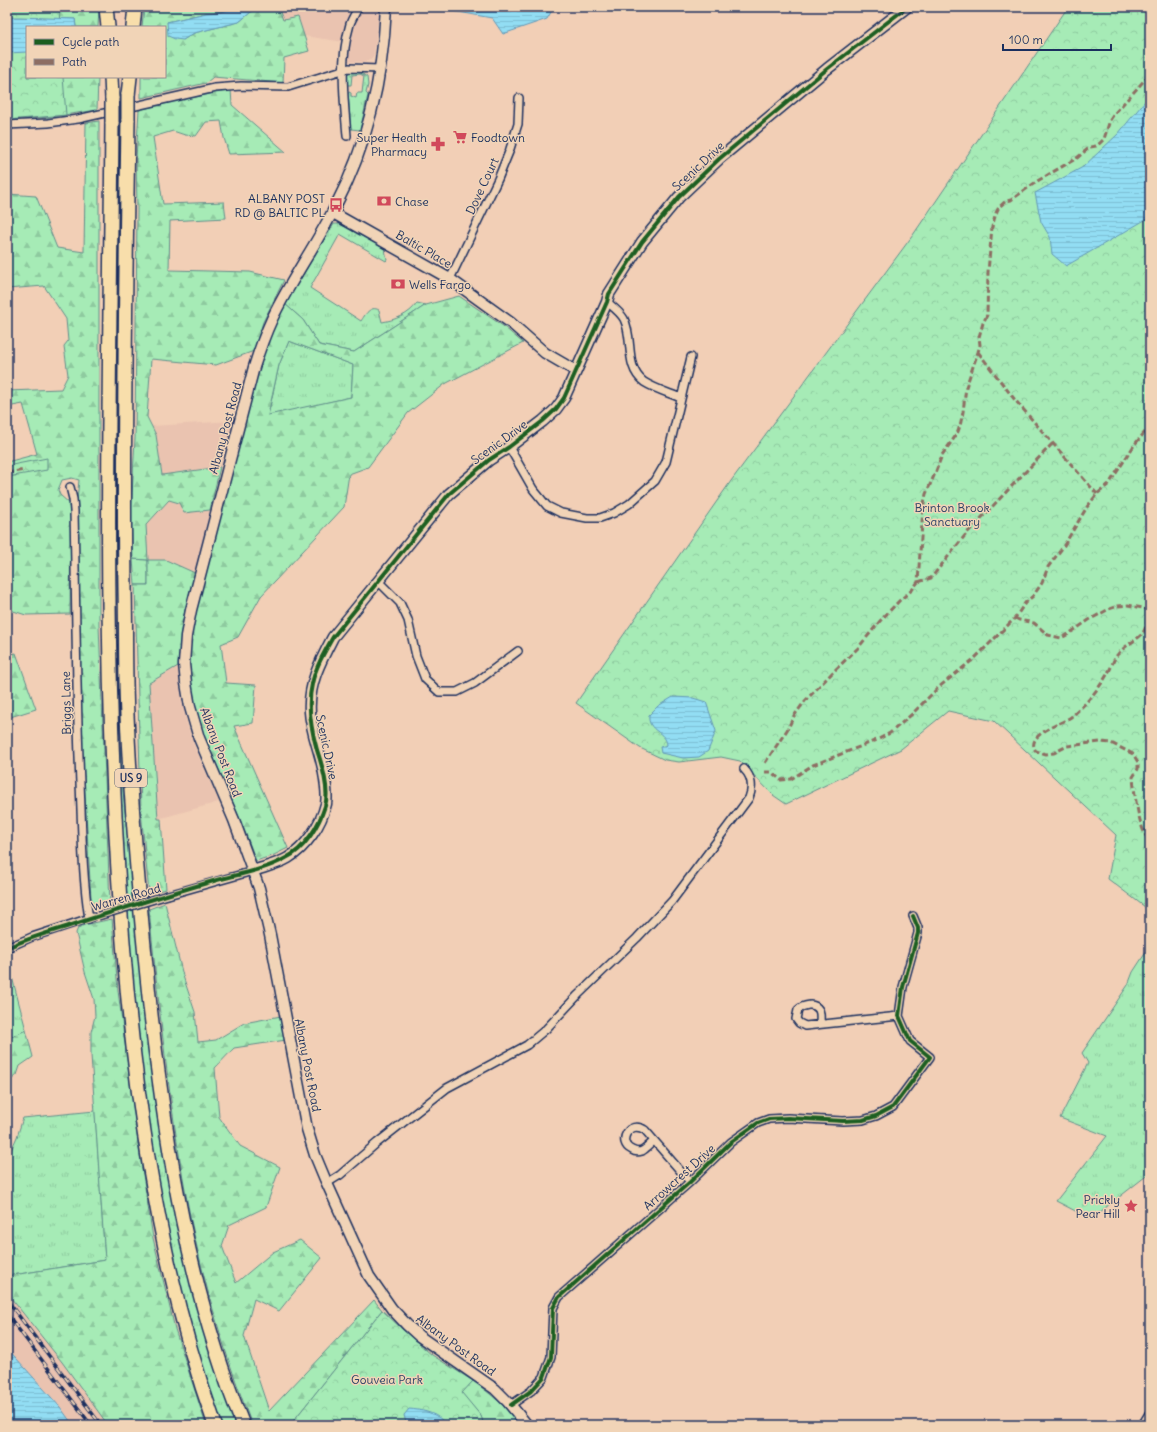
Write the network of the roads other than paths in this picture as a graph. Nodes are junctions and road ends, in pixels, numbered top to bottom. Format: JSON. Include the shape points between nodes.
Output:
{"nodes":[{"id":1,"x":106,"y":7,"type":"edge"},
{"id":2,"x":112,"y":7,"type":"edge"},
{"id":3,"x":129,"y":7,"type":"edge"},
{"id":4,"x":135,"y":7,"type":"edge"},
{"id":5,"x":358,"y":7,"type":"edge"},
{"id":6,"x":386,"y":7,"type":"edge"},
{"id":7,"x":907,"y":7,"type":"edge"},
{"id":8,"x":108,"y":26,"type":"edge"},
{"id":9,"x":113,"y":26,"type":"edge"},
{"id":10,"x":129,"y":26,"type":"edge"},
{"id":11,"x":133,"y":26,"type":"edge"},
{"id":12,"x":380,"y":69,"type":"junction"},
{"id":13,"x":343,"y":70,"type":"junction"},
{"id":14,"x":112,"y":78,"type":"edge"},
{"id":15,"x":129,"y":78,"type":"edge"},
{"id":16,"x":519,"y":98,"type":"dead end"},
{"id":17,"x":7,"y":125,"type":"edge"},
{"id":18,"x":347,"y":136,"type":"dead end"},
{"id":19,"x":333,"y":213,"type":"junction"},
{"id":20,"x":450,"y":279,"type":"junction"},
{"id":21,"x":607,"y":302,"type":"junction"},
{"id":22,"x":691,"y":357,"type":"dead end"},
{"id":23,"x":576,"y":370,"type":"junction"},
{"id":24,"x":681,"y":398,"type":"junction"},
{"id":25,"x":509,"y":447,"type":"junction"},
{"id":26,"x":70,"y":487,"type":"dead end"},
{"id":27,"x":378,"y":581,"type":"junction"},
{"id":28,"x":518,"y":651,"type":"dead end"},
{"id":29,"x":744,"y":769,"type":"dead end"},
{"id":30,"x":253,"y":871,"type":"junction"},
{"id":31,"x":913,"y":916,"type":"dead end"},
{"id":32,"x":89,"y":919,"type":"junction"},
{"id":33,"x":7,"y":948,"type":"edge"},
{"id":34,"x":900,"y":1016,"type":"junction"},
{"id":35,"x":820,"y":1024,"type":"dead end"},
{"id":36,"x":654,"y":1141,"type":"dead end"},
{"id":37,"x":690,"y":1182,"type":"junction"},
{"id":38,"x":327,"y":1183,"type":"junction"},
{"id":39,"x":511,"y":1405,"type":"junction"},
{"id":40,"x":1150,"y":1412,"type":"edge"},
{"id":41,"x":215,"y":1425,"type":"edge"},
{"id":42,"x":243,"y":1425,"type":"edge"},
{"id":43,"x":527,"y":1425,"type":"edge"},
{"id":44,"x":1142,"y":1425,"type":"edge"}],
"edges":[{"from":1,"to":8,"type":"highway"},
{"from":2,"to":9,"type":"highway"},
{"from":3,"to":10,"type":"highway"},
{"from":4,"to":11,"type":"highway"},
{"from":5,"to":13,"type":"street","via":[[351,22]]},
{"from":6,"to":12,"type":"main road","name":"Albany Post Road"},
{"from":7,"to":21,"type":"main road","name":"Scenic Drive","via":[[826,69],[719,159],[679,197],[642,242],[609,294]]},
{"from":12,"to":13,"type":"street","via":[[356,67]]},
{"from":12,"to":19,"type":"main road","name":"Albany Post Road","via":[[361,144]]},
{"from":13,"to":17,"type":"street","via":[[288,87],[222,87],[66,121]]},
{"from":13,"to":18,"type":"street"},
{"from":14,"to":41,"type":"highway","number":"US 9","bridge":true,"via":[[110,710],[122,935],[136,1074],[159,1223],[190,1352]]},
{"from":15,"to":42,"type":"highway","number":"US 9","bridge":true,"via":[[124,542],[127,713],[140,905],[155,1043],[178,1193],[205,1310],[225,1378]]},
{"from":16,"to":20,"type":"street","name":"Dove Court","via":[[518,124],[509,152]]},
{"from":19,"to":20,"type":"main road","name":"Baltic Place"},
{"from":19,"to":30,"type":"main road","name":"Albany Post Road","via":[[277,309],[260,347],[203,561],[186,636],[185,677],[195,726]]},
{"from":20,"to":23,"type":"main road","name":"Baltic Place","via":[[545,353]]},
{"from":21,"to":23,"type":"main road","name":"Scenic Drive"},
{"from":21,"to":24,"type":"street","via":[[624,319],[636,374],[644,382]]},
{"from":22,"to":24,"type":"street"},
{"from":23,"to":25,"type":"main road","name":"Scenic Drive","via":[[564,398],[556,409]]},
{"from":24,"to":25,"type":"street","via":[[666,462],[655,481],[629,504],[600,518],[572,516],[547,506],[533,489]]},
{"from":25,"to":27,"type":"main road","name":"Scenic Drive","via":[[489,460],[450,494]]},
{"from":26,"to":32,"type":"street","name":"Briggs Lane","via":[[74,511],[80,796]]},
{"from":27,"to":28,"type":"street","via":[[400,603],[408,620],[416,656],[425,680],[439,692],[457,692],[476,683]]},
{"from":27,"to":30,"type":"main road","name":"Scenic Drive","via":[[333,637],[312,683],[310,710],[313,732],[323,766],[326,805],[308,840],[287,858]]},
{"from":29,"to":38,"type":"street","via":[[751,779],[749,798],[672,901],[546,1029],[527,1045],[448,1088]]},
{"from":30,"to":32,"type":"street","name":"Warren Road","bridge":true},
{"from":30,"to":38,"type":"main road","name":"Albany Post Road","via":[[269,929],[308,1129],[315,1155]]},
{"from":31,"to":34,"type":"street","via":[[918,932],[903,987]]},
{"from":32,"to":33,"type":"street","name":"Warren Road","via":[[32,937]]},
{"from":34,"to":35,"type":"street"},
{"from":34,"to":37,"type":"street","name":"Arrowcrest Drive","via":[[910,1040],[930,1057],[893,1107],[864,1120],[788,1118],[763,1121],[731,1142]]},
{"from":36,"to":37,"type":"street"},
{"from":37,"to":39,"type":"street","name":"Arrowcrest Drive","via":[[559,1297],[553,1308],[551,1357],[544,1377],[531,1391]]},
{"from":38,"to":39,"type":"main road","name":"Albany Post Road","via":[[366,1270],[392,1309],[419,1336],[495,1389]]},
{"from":39,"to":43,"type":"main road","name":"Albany Post Road"},
{"from":40,"to":44,"type":"street"}]}
